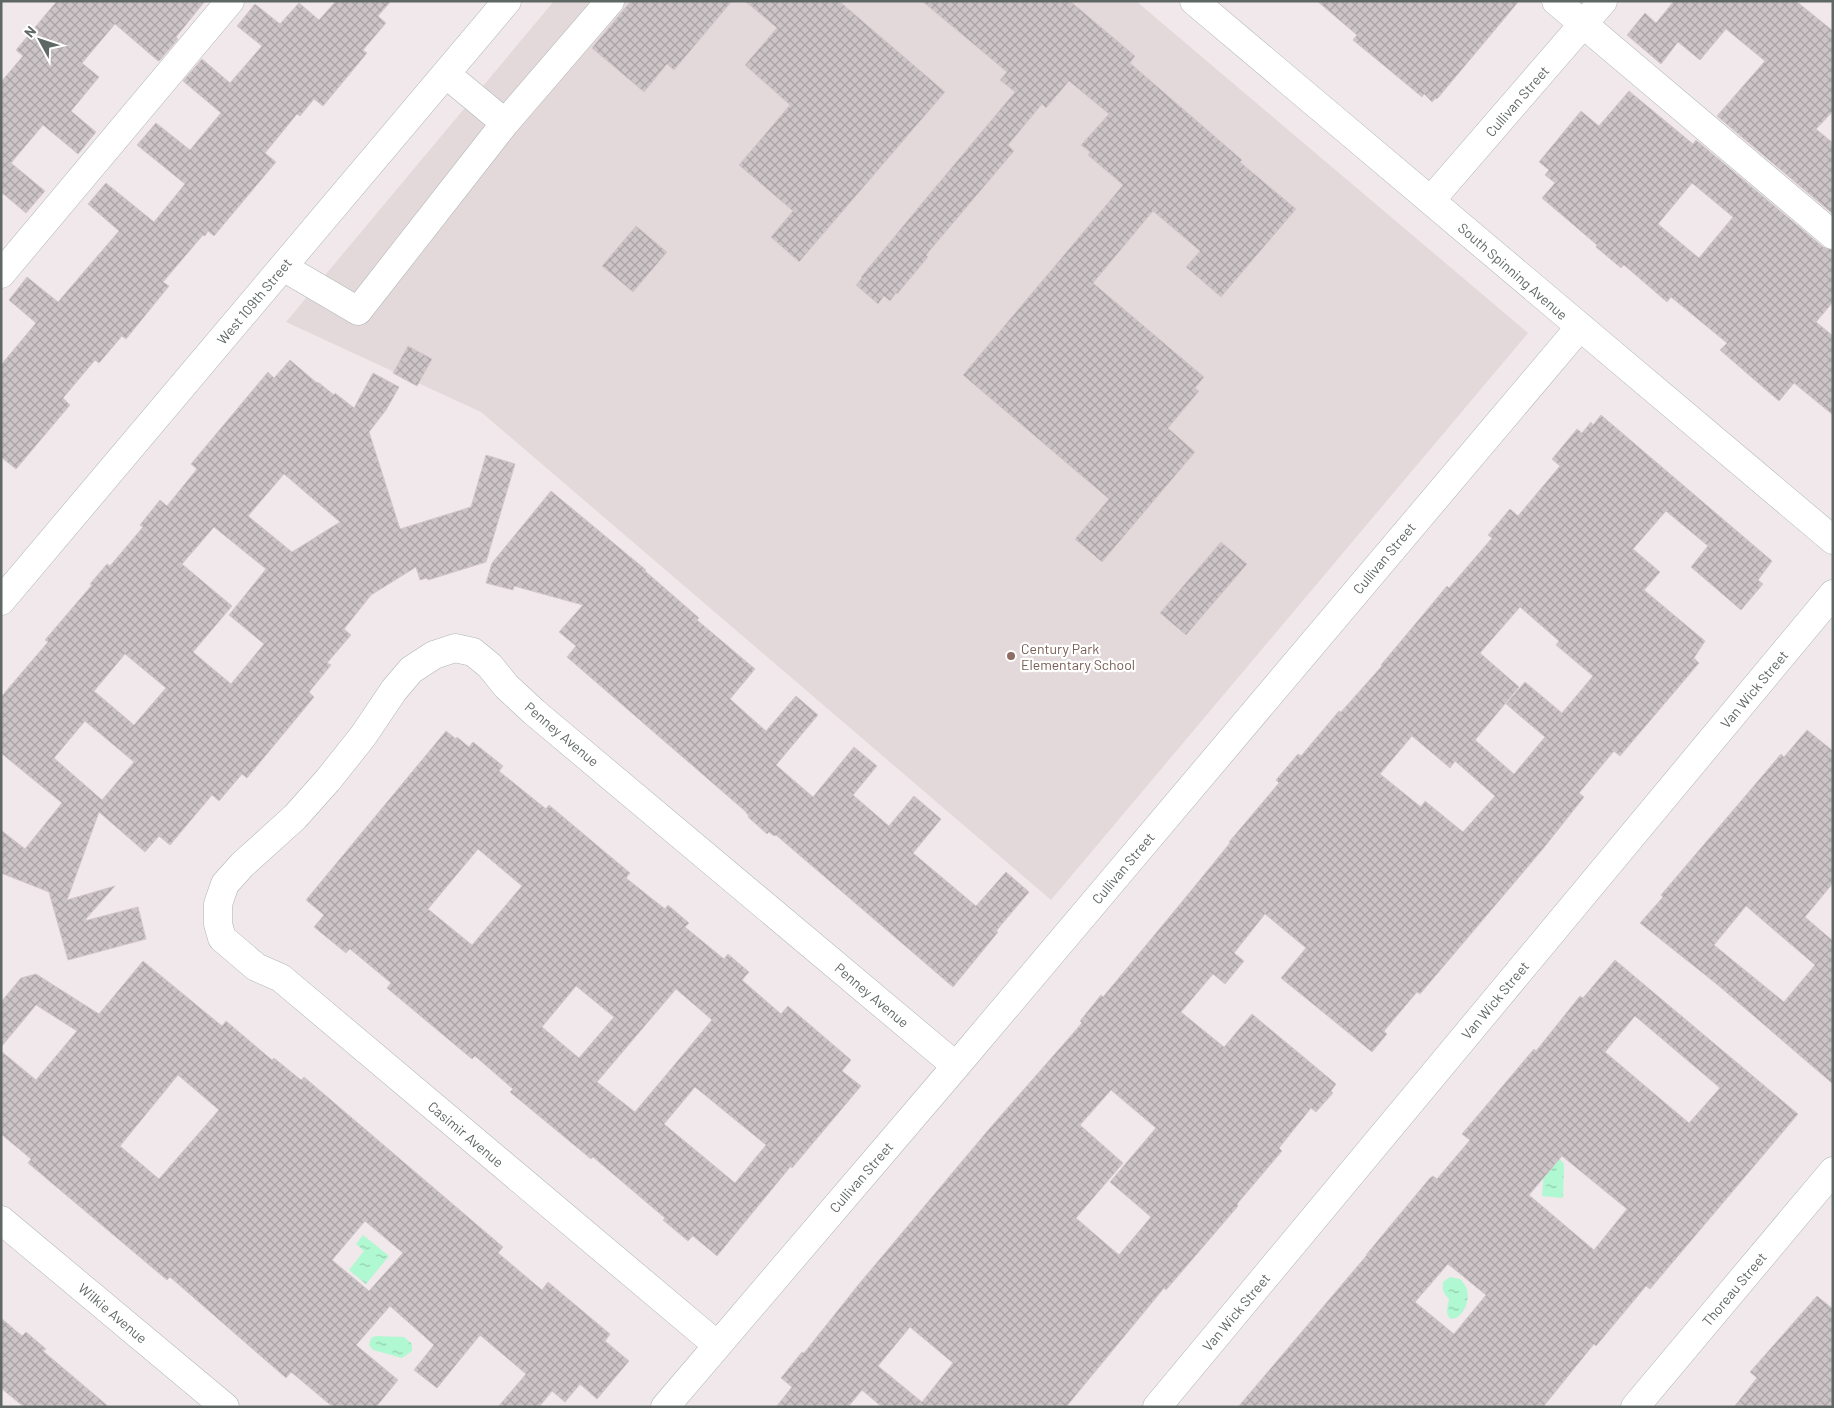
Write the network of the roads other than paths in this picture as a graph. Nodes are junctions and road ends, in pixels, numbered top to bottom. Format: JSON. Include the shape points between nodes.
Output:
{"nodes":[{"id":1,"x":230,"y":1,"type":"edge"},
{"id":2,"x":507,"y":1,"type":"edge"},
{"id":3,"x":610,"y":1,"type":"edge"},
{"id":4,"x":1194,"y":1,"type":"edge"},
{"id":5,"x":1556,"y":1,"type":"edge"},
{"id":6,"x":1603,"y":1,"type":"edge"},
{"id":7,"x":1583,"y":24,"type":"junction"},
{"id":8,"x":446,"y":74,"type":"junction"},
{"id":9,"x":505,"y":123,"type":"junction"},
{"id":10,"x":1431,"y":200,"type":"junction"},
{"id":11,"x":1833,"y":235,"type":"edge"},
{"id":12,"x":283,"y":267,"type":"junction"},
{"id":13,"x":1,"y":274,"type":"edge"},
{"id":14,"x":1579,"y":328,"type":"junction"},
{"id":15,"x":1833,"y":540,"type":"edge"},
{"id":16,"x":1833,"y":594,"type":"edge"},
{"id":17,"x":1,"y":601,"type":"edge"},
{"id":18,"x":218,"y":924,"type":"joint"},
{"id":19,"x":956,"y":1066,"type":"junction"},
{"id":20,"x":1833,"y":1171,"type":"edge"},
{"id":21,"x":1,"y":1220,"type":"edge"},
{"id":22,"x":717,"y":1345,"type":"junction"},
{"id":23,"x":225,"y":1407,"type":"edge"},
{"id":24,"x":665,"y":1407,"type":"edge"},
{"id":25,"x":1157,"y":1407,"type":"edge"},
{"id":26,"x":1635,"y":1407,"type":"edge"}],
"edges":[{"from":1,"to":13,"type":"street"},
{"from":2,"to":8,"type":"street","name":"West 109th Street"},
{"from":3,"to":9,"type":"street"},
{"from":4,"to":10,"type":"street","name":"South Spinning Avenue"},
{"from":5,"to":7,"type":"street"},
{"from":6,"to":7,"type":"street","name":"Cullivan Street"},
{"from":7,"to":10,"type":"street","name":"Cullivan Street"},
{"from":7,"to":11,"type":"street"},
{"from":8,"to":9,"type":"street"},
{"from":8,"to":12,"type":"street","name":"West 109th Street"},
{"from":9,"to":12,"type":"street","via":[[358,311]]},
{"from":10,"to":14,"type":"street","name":"South Spinning Avenue"},
{"from":12,"to":17,"type":"street","name":"West 109th Street"},
{"from":14,"to":15,"type":"street","name":"South Spinning Avenue"},
{"from":14,"to":19,"type":"street","name":"Cullivan Street"},
{"from":16,"to":25,"type":"street","name":"Van Wick Street"},
{"from":18,"to":19,"type":"street","name":"Penney Avenue","via":[[218,904],[225,884],[295,817],[328,780],[411,670],[434,655],[455,648],[473,652],[490,666],[534,712]]},
{"from":18,"to":22,"type":"street","name":"Casimir Avenue","via":[[222,938],[237,952],[256,967],[281,978]]},
{"from":19,"to":22,"type":"street","name":"Cullivan Street"},
{"from":20,"to":26,"type":"street","name":"Thoreau Street"},
{"from":21,"to":23,"type":"street","name":"Wilkie Avenue"},
{"from":22,"to":24,"type":"street","name":"Cullivan Street"}]}
